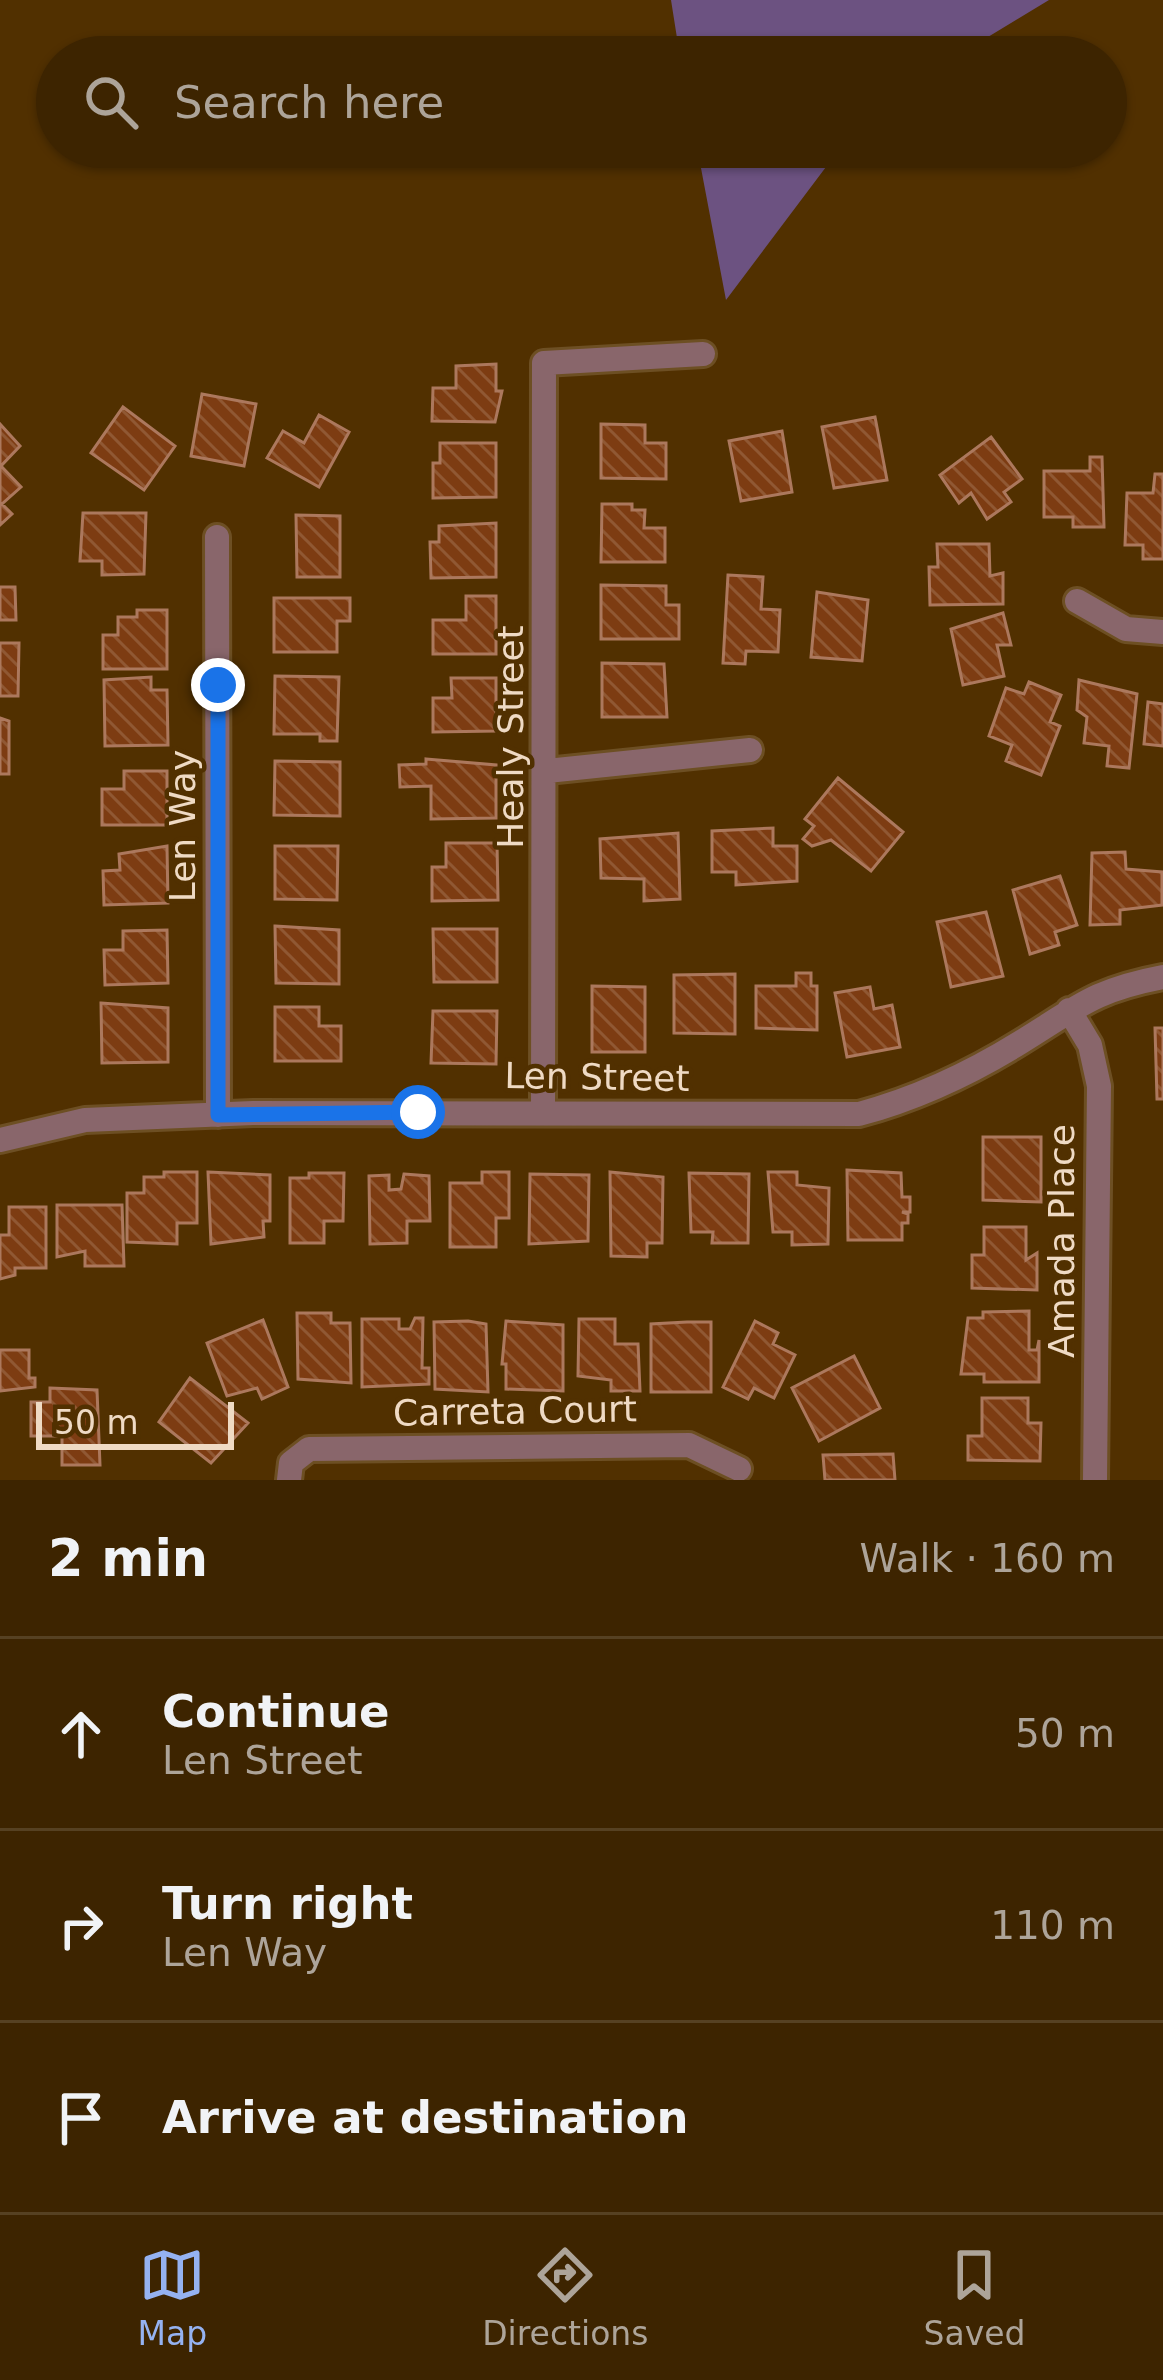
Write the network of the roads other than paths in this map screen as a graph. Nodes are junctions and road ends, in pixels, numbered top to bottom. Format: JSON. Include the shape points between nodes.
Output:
{"nodes":[{"id":1,"x":703,"y":354,"type":"dead end"},
{"id":2,"x":217,"y":537,"type":"dead end"},
{"id":3,"x":1077,"y":601,"type":"dead end"},
{"id":4,"x":1163,"y":632,"type":"edge"},
{"id":5,"x":750,"y":750,"type":"dead end"},
{"id":6,"x":547,"y":771,"type":"junction"},
{"id":7,"x":1163,"y":977,"type":"edge"},
{"id":8,"x":1069,"y":1010,"type":"junction"},
{"id":9,"x":543,"y":1112,"type":"junction"},
{"id":10,"x":218,"y":1115,"type":"junction"},
{"id":11,"x":0,"y":1140,"type":"edge"},
{"id":12,"x":740,"y":1469,"type":"dead end"},
{"id":13,"x":290,"y":1472,"type":"edge"},
{"id":14,"x":1096,"y":1480,"type":"edge"}],
"edges":[{"from":1,"to":6,"type":"street","name":"Healy Street","via":[[544,363]]},
{"from":2,"to":10,"type":"street","name":"Len Way"},
{"from":3,"to":4,"type":"street","via":[[1126,629]]},
{"from":5,"to":6,"type":"street"},
{"from":6,"to":9,"type":"street","name":"Healy Street"},
{"from":7,"to":8,"type":"street","name":"Len Street","via":[[1110,987]]},
{"from":8,"to":9,"type":"street","name":"Len Street","via":[[930,1089],[859,1114]]},
{"from":8,"to":14,"type":"street","name":"Amada Place","via":[[1090,1046],[1099,1086]]},
{"from":9,"to":10,"type":"street","name":"Len Street"},
{"from":10,"to":11,"type":"street","name":"Len Street","via":[[85,1120]]},
{"from":12,"to":13,"type":"street","name":"Carreta Court","via":[[689,1445],[309,1449]]}]}
